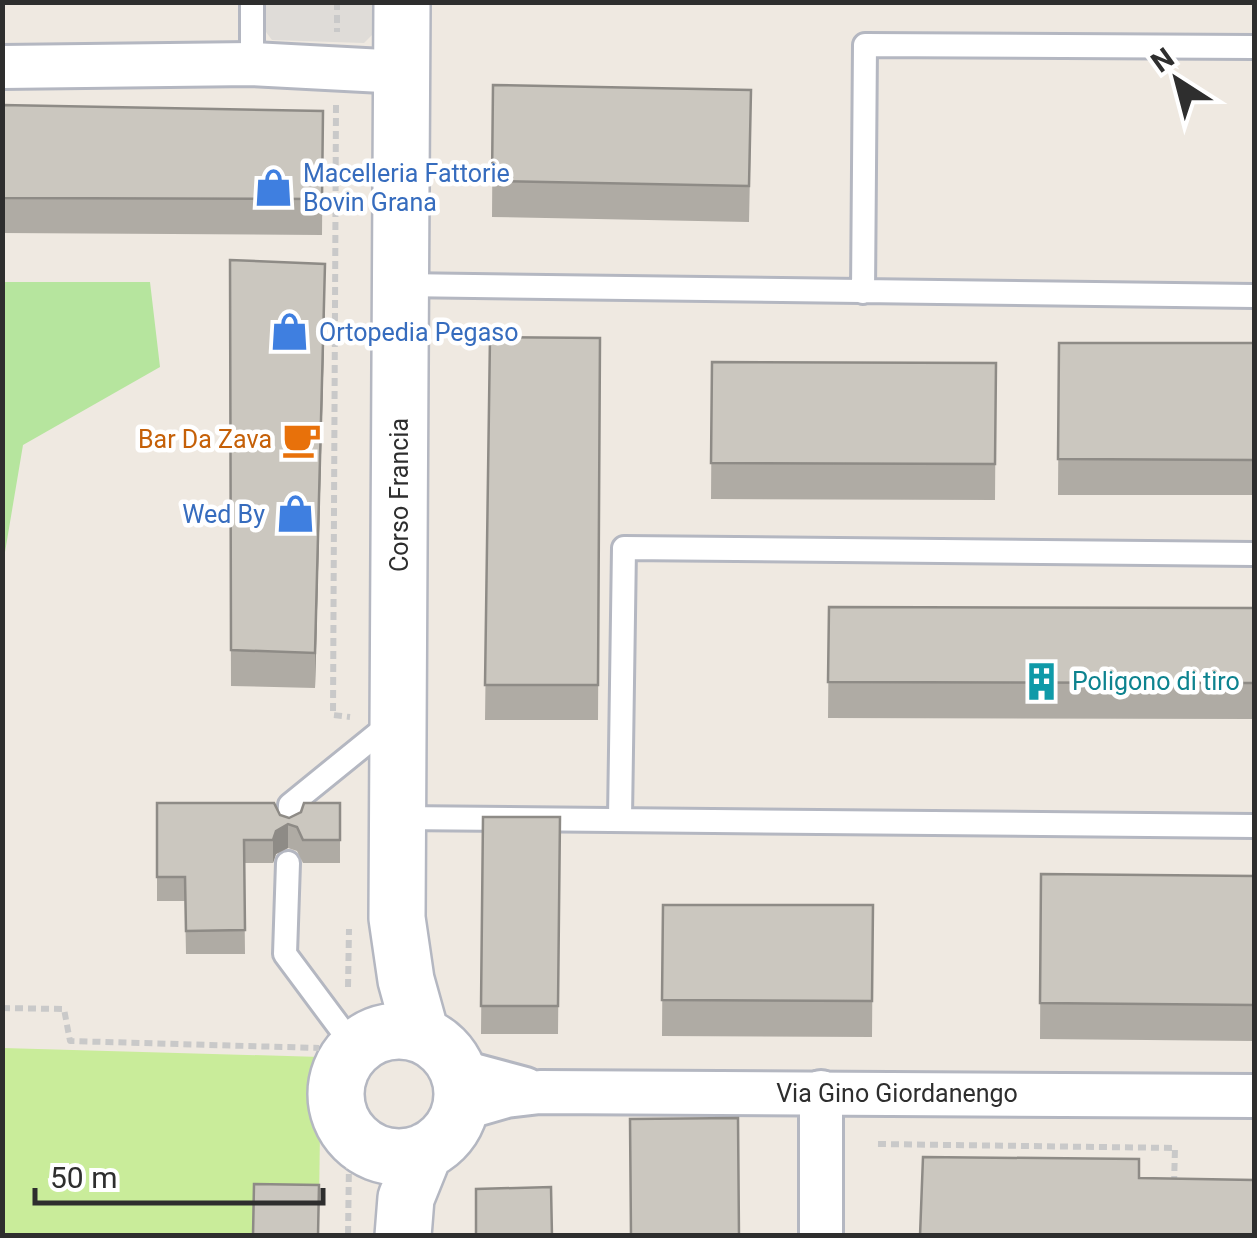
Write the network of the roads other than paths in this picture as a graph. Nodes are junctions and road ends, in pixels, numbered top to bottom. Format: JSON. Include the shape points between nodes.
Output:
{"nodes":[{"id":1,"x":252,"y":2,"type":"edge"},
{"id":2,"x":402,"y":2,"type":"edge"},
{"id":3,"x":1254,"y":47,"type":"edge"},
{"id":4,"x":252,"y":64,"type":"junction"},
{"id":5,"x":2,"y":67,"type":"edge"},
{"id":6,"x":402,"y":72,"type":"junction"},
{"id":7,"x":401,"y":285,"type":"junction"},
{"id":8,"x":864,"y":292,"type":"junction"},
{"id":9,"x":1254,"y":296,"type":"edge"},
{"id":10,"x":1254,"y":554,"type":"edge"},
{"id":11,"x":398,"y":718,"type":"junction"},
{"id":12,"x":398,"y":818,"type":"junction"},
{"id":13,"x":620,"y":818,"type":"junction"},
{"id":14,"x":1254,"y":826,"type":"edge"},
{"id":15,"x":289,"y":827,"type":"edge"},
{"id":16,"x":288,"y":863,"type":"dead end"},
{"id":17,"x":390,"y":1054,"type":"junction"},
{"id":18,"x":821,"y":1092,"type":"junction"},
{"id":19,"x":1254,"y":1096,"type":"edge"},
{"id":20,"x":400,"y":1152,"type":"junction"},
{"id":21,"x":390,"y":1236,"type":"edge"},
{"id":22,"x":403,"y":1236,"type":"edge"},
{"id":23,"x":821,"y":1236,"type":"edge"}],
"edges":[{"from":1,"to":4,"type":"lane"},
{"from":2,"to":6,"type":"main road","name":"Corso Francia"},
{"from":3,"to":8,"type":"lane","via":[[864,44]]},
{"from":4,"to":5,"type":"street"},
{"from":4,"to":6,"type":"street"},
{"from":6,"to":7,"type":"main road","name":"Corso Francia"},
{"from":7,"to":8,"type":"lane"},
{"from":7,"to":11,"type":"main road","name":"Corso Francia"},
{"from":8,"to":9,"type":"lane"},
{"from":10,"to":13,"type":"lane","via":[[624,548]]},
{"from":11,"to":12,"type":"main road","name":"Corso Francia"},
{"from":11,"to":15,"type":"lane","via":[[290,805]]},
{"from":12,"to":13,"type":"lane"},
{"from":12,"to":17,"type":"main road","name":"Corso Francia","via":[[373,921],[392,933]]},
{"from":13,"to":14,"type":"lane"},
{"from":16,"to":17,"type":"lane","via":[[286,954]]},
{"from":17,"to":18,"type":"street","name":"Via Gino Giordanengo","via":[[540,1092]]},
{"from":17,"to":20,"type":"main road","via":[[441,1141]]},
{"from":17,"to":20,"type":"main road","name":"Corso Francia","via":[[338,1076],[337,1110],[349,1133]]},
{"from":18,"to":19,"type":"street","name":"Via Gino Giordanengo"},
{"from":18,"to":23,"type":"street"},
{"from":20,"to":21,"type":"main road","via":[[388,1198]]},
{"from":20,"to":22,"type":"main road"}]}
